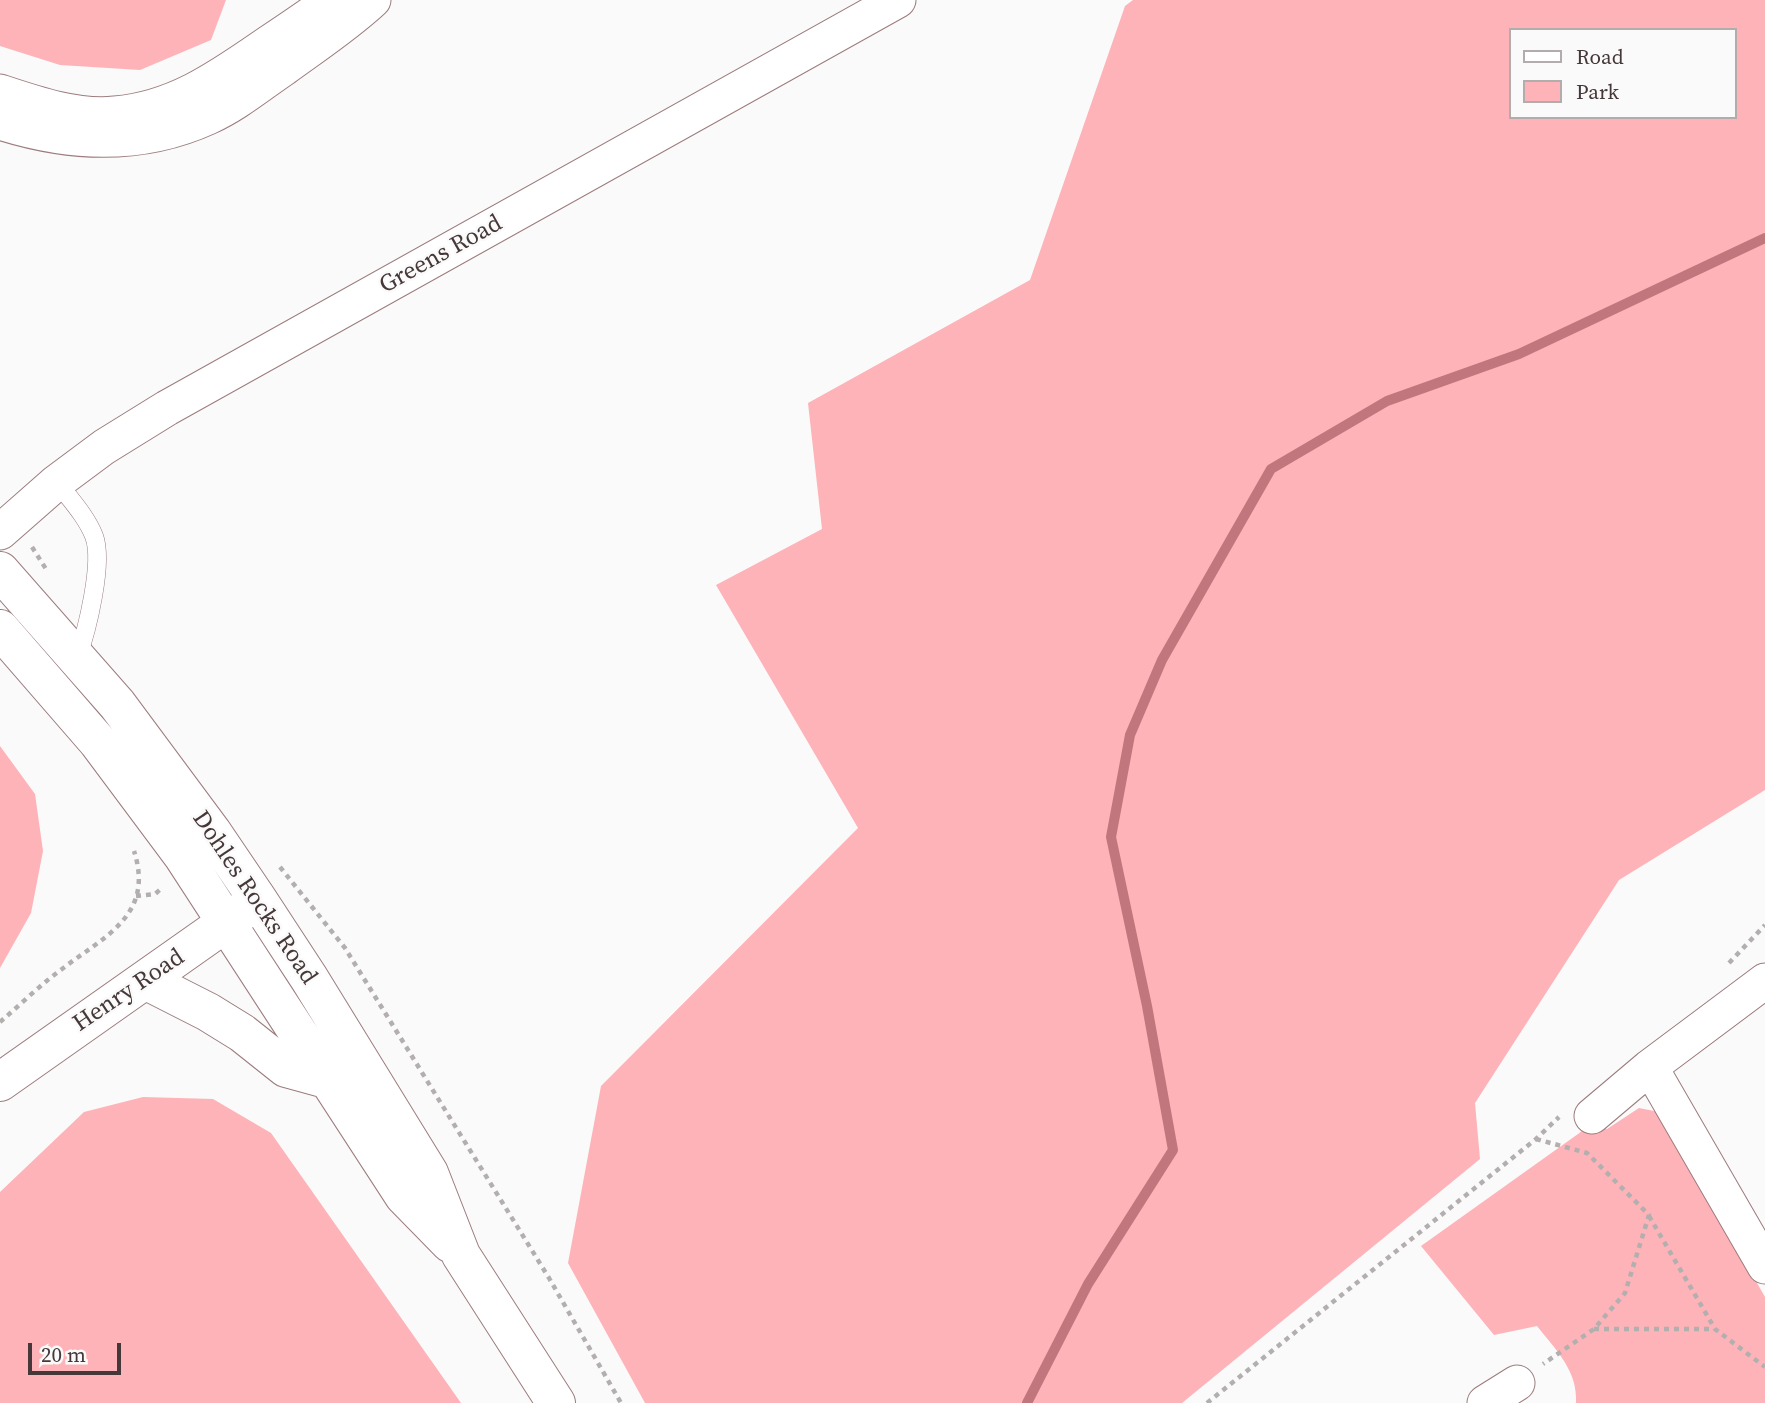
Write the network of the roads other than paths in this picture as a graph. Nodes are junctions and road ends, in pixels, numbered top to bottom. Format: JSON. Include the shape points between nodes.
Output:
{"nodes":[{"id":1,"x":331,"y":0,"type":"edge"},
{"id":2,"x":373,"y":0,"type":"edge"},
{"id":3,"x":898,"y":0,"type":"edge"},
{"id":4,"x":0,"y":92,"type":"edge"},
{"id":5,"x":0,"y":122,"type":"edge"},
{"id":6,"x":57,"y":482,"type":"junction"},
{"id":7,"x":0,"y":532,"type":"edge"},
{"id":8,"x":0,"y":572,"type":"edge"},
{"id":9,"x":0,"y":629,"type":"edge"},
{"id":10,"x":77,"y":658,"type":"junction"},
{"id":11,"x":258,"y":900,"type":"junction"},
{"id":12,"x":226,"y":924,"type":"junction"},
{"id":13,"x":145,"y":980,"type":"junction"},
{"id":14,"x":1765,"y":981,"type":"edge"},
{"id":15,"x":1650,"y":1067,"type":"junction"},
{"id":16,"x":326,"y":1079,"type":"junction"},
{"id":17,"x":0,"y":1083,"type":"edge"},
{"id":18,"x":1579,"y":1114,"type":"road end"},
{"id":19,"x":461,"y":1255,"type":"junction"},
{"id":20,"x":1765,"y":1266,"type":"edge"},
{"id":21,"x":1517,"y":1382,"type":"road end"},
{"id":22,"x":556,"y":1403,"type":"edge"},
{"id":23,"x":1485,"y":1403,"type":"edge"}],
"edges":[{"from":1,"to":4,"type":"street","via":[[197,91],[144,109],[114,115],[86,113]]},
{"from":2,"to":5,"type":"street","via":[[235,102],[160,134],[81,140]]},
{"from":3,"to":6,"type":"street","name":"Greens Road","via":[[167,408]]},
{"from":6,"to":7,"type":"street","name":"Greens Road"},
{"from":6,"to":10,"type":"lane","via":[[87,522],[97,548],[86,635]]},
{"from":8,"to":10,"type":"main road","name":"Dohles Rocks Road"},
{"from":9,"to":12,"type":"main road","name":"Dohles Rocks Road","via":[[98,742],[183,856]]},
{"from":10,"to":11,"type":"main road","name":"Dohles Rocks Road","via":[[153,751]]},
{"from":11,"to":12,"type":"main road","name":"Henry Road"},
{"from":11,"to":19,"type":"main road","name":"Dohles Rocks Road","via":[[429,1173]]},
{"from":12,"to":13,"type":"main road","name":"Henry Road"},
{"from":12,"to":16,"type":"main road","name":"Dohles Rocks Road"},
{"from":13,"to":16,"type":"main road","via":[[242,1033],[286,1068]]},
{"from":13,"to":17,"type":"main road","name":"Henry Road"},
{"from":14,"to":15,"type":"street"},
{"from":15,"to":18,"type":"street"},
{"from":15,"to":20,"type":"street"},
{"from":16,"to":19,"type":"main road","name":"Dohles Rocks Road","via":[[404,1196]]},
{"from":19,"to":22,"type":"main road","name":"Dohles Rocks Road"},
{"from":21,"to":23,"type":"street"}]}
